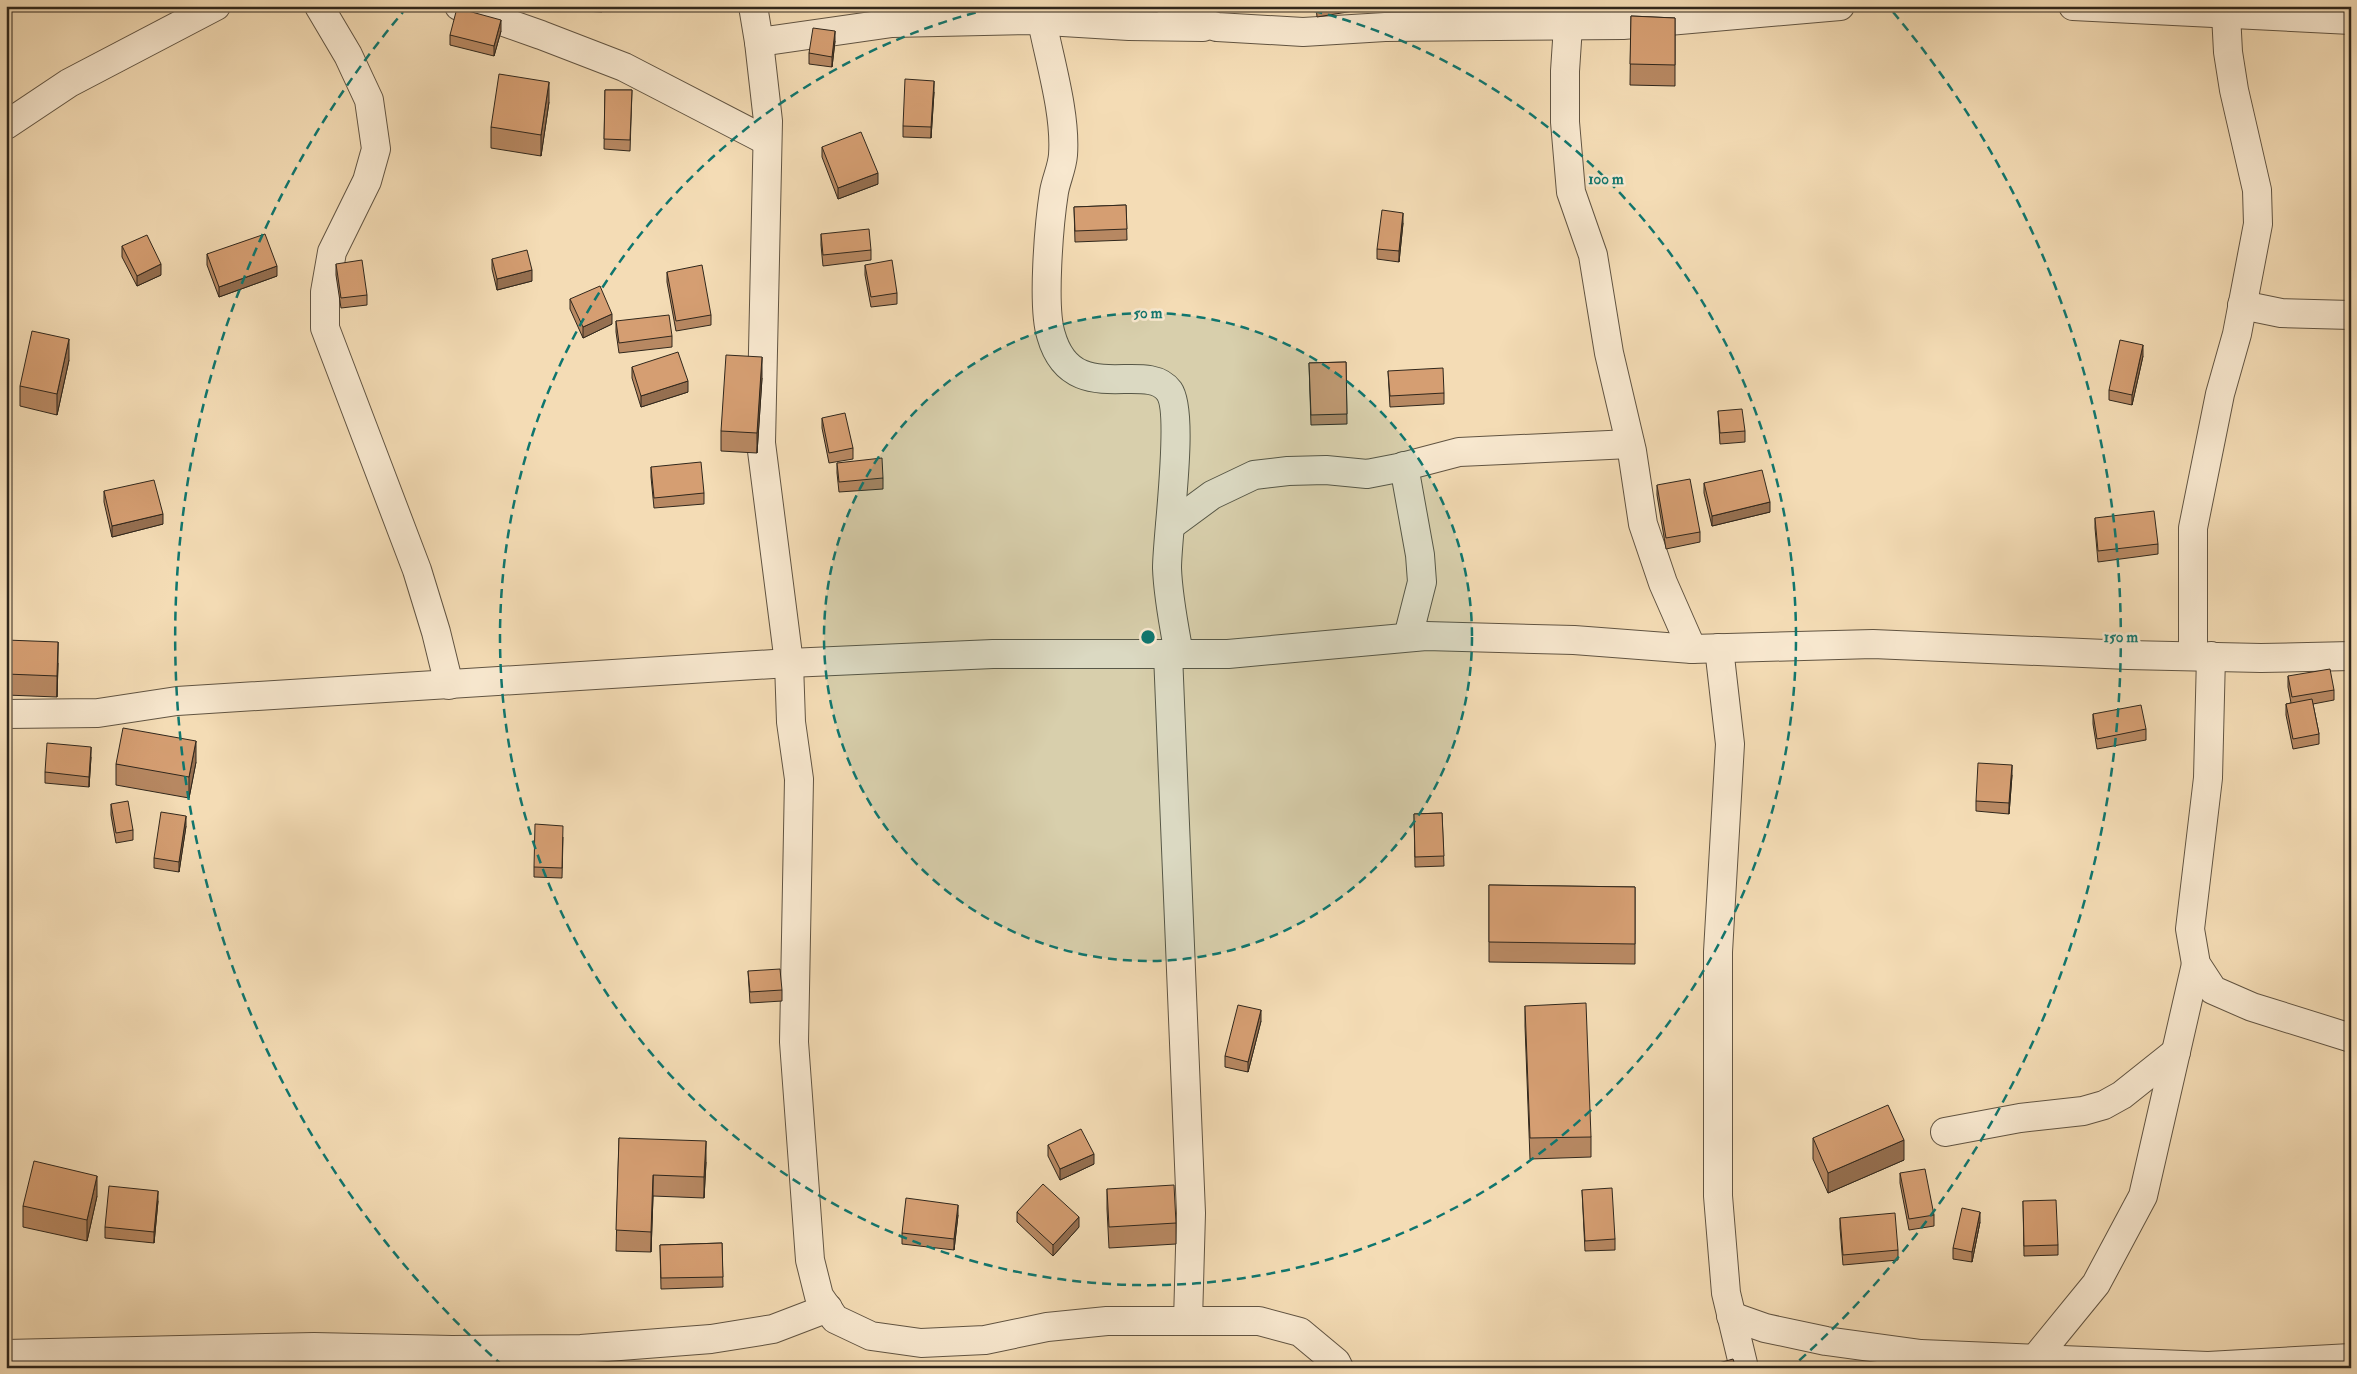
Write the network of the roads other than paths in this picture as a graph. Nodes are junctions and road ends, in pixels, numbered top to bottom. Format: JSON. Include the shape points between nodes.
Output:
{"nodes":[{"id":1,"x":216,"y":6,"type":"edge"},
{"id":2,"x":319,"y":6,"type":"edge"},
{"id":3,"x":459,"y":6,"type":"edge"},
{"id":4,"x":753,"y":6,"type":"edge"},
{"id":5,"x":1170,"y":6,"type":"edge"},
{"id":6,"x":1840,"y":6,"type":"edge"},
{"id":7,"x":2073,"y":6,"type":"edge"},
{"id":8,"x":2167,"y":9,"type":"edge"},
{"id":9,"x":2226,"y":14,"type":"junction"},
{"id":10,"x":2351,"y":20,"type":"edge"},
{"id":11,"x":1042,"y":21,"type":"junction"},
{"id":12,"x":1568,"y":26,"type":"junction"},
{"id":13,"x":1217,"y":27,"type":"junction"},
{"id":14,"x":759,"y":42,"type":"junction"},
{"id":15,"x":6,"y":124,"type":"edge"},
{"id":16,"x":767,"y":141,"type":"junction"},
{"id":17,"x":2242,"y":305,"type":"junction"},
{"id":18,"x":2351,"y":315,"type":"edge"},
{"id":19,"x":1630,"y":444,"type":"junction"},
{"id":20,"x":1404,"y":466,"type":"junction"},
{"id":21,"x":1170,"y":526,"type":"junction"},
{"id":22,"x":1408,"y":637,"type":"junction"},
{"id":23,"x":1720,"y":648,"type":"junction"},
{"id":24,"x":1692,"y":649,"type":"junction"},
{"id":25,"x":1173,"y":654,"type":"junction"},
{"id":26,"x":2202,"y":656,"type":"junction"},
{"id":27,"x":2351,"y":656,"type":"edge"},
{"id":28,"x":789,"y":663,"type":"junction"},
{"id":29,"x":449,"y":686,"type":"junction"},
{"id":30,"x":6,"y":714,"type":"edge"},
{"id":31,"x":2196,"y":964,"type":"junction"},
{"id":32,"x":2351,"y":1038,"type":"edge"},
{"id":33,"x":2176,"y":1052,"type":"junction"},
{"id":34,"x":1945,"y":1132,"type":"dead end"},
{"id":35,"x":828,"y":1308,"type":"junction"},
{"id":36,"x":1731,"y":1316,"type":"junction"},
{"id":37,"x":1188,"y":1321,"type":"junction"},
{"id":38,"x":6,"y":1354,"type":"edge"},
{"id":39,"x":2351,"y":1358,"type":"edge"},
{"id":40,"x":2034,"y":1360,"type":"junction"},
{"id":41,"x":1339,"y":1368,"type":"edge"},
{"id":42,"x":1744,"y":1368,"type":"edge"}],
"edges":[{"from":1,"to":15,"type":"street","via":[[69,83]]},
{"from":2,"to":29,"type":"street","via":[[348,55],[369,100],[376,149],[367,181],[332,252],[325,292],[325,328],[417,570]]},
{"from":3,"to":16,"type":"street","via":[[624,67]]},
{"from":4,"to":14,"type":"street"},
{"from":5,"to":13,"type":"street","via":[[1186,18]]},
{"from":6,"to":12,"type":"street","via":[[1623,25]]},
{"from":7,"to":8,"type":"street"},
{"from":8,"to":9,"type":"street"},
{"from":9,"to":10,"type":"street"},
{"from":9,"to":17,"type":"street","via":[[2234,90],[2257,190],[2258,224]]},
{"from":11,"to":13,"type":"street"},
{"from":11,"to":14,"type":"street","via":[[892,23]]},
{"from":11,"to":21,"type":"street","via":[[1063,132],[1063,156],[1054,192],[1049,256],[1047,314],[1050,334],[1060,359],[1084,375],[1102,380],[1152,381],[1170,392],[1175,419]]},
{"from":12,"to":13,"type":"street","via":[[1385,27],[1302,32]]},
{"from":12,"to":19,"type":"street","via":[[1565,122],[1572,192],[1593,255]]},
{"from":14,"to":16,"type":"street","via":[[768,121]]},
{"from":16,"to":28,"type":"street","via":[[761,443]]},
{"from":17,"to":18,"type":"street","via":[[2281,313]]},
{"from":17,"to":26,"type":"street","via":[[2193,528]]},
{"from":19,"to":20,"type":"street","via":[[1458,452]]},
{"from":19,"to":24,"type":"street","via":[[1643,524],[1663,583]]},
{"from":20,"to":21,"type":"street","via":[[1367,474],[1307,470],[1254,475],[1212,495]]},
{"from":20,"to":22,"type":"street","via":[[1422,582]]},
{"from":21,"to":25,"type":"street","via":[[1167,568]]},
{"from":22,"to":24,"type":"street","via":[[1574,640]]},
{"from":22,"to":25,"type":"street","via":[[1228,654]]},
{"from":23,"to":24,"type":"street"},
{"from":23,"to":26,"type":"street","via":[[1872,644]]},
{"from":23,"to":36,"type":"street","via":[[1730,744],[1718,952],[1718,1196],[1726,1294]]},
{"from":25,"to":28,"type":"street","via":[[993,654]]},
{"from":25,"to":37,"type":"street","via":[[1191,1214]]},
{"from":26,"to":27,"type":"street"},
{"from":26,"to":31,"type":"street","via":[[2208,778],[2190,929]]},
{"from":28,"to":29,"type":"street"},
{"from":28,"to":35,"type":"street","via":[[791,722],[799,779],[794,1042],[810,1260],[819,1296]]},
{"from":29,"to":30,"type":"street","via":[[177,701],[98,713]]},
{"from":31,"to":32,"type":"street","via":[[2213,990],[2252,1007]]},
{"from":31,"to":33,"type":"street"},
{"from":33,"to":34,"type":"street","via":[[2122,1095],[2104,1105]]},
{"from":33,"to":40,"type":"street","via":[[2143,1196],[2096,1284]]},
{"from":35,"to":37,"type":"street","via":[[835,1319],[871,1336],[921,1342],[985,1340],[1107,1321]]},
{"from":35,"to":38,"type":"street","via":[[773,1329],[711,1339],[581,1349],[314,1347]]},
{"from":36,"to":40,"type":"street","via":[[1765,1328],[1826,1341],[1921,1354]]},
{"from":36,"to":42,"type":"street"},
{"from":37,"to":41,"type":"street","via":[[1259,1321],[1300,1332]]},
{"from":39,"to":40,"type":"street","via":[[2208,1366]]}]}
